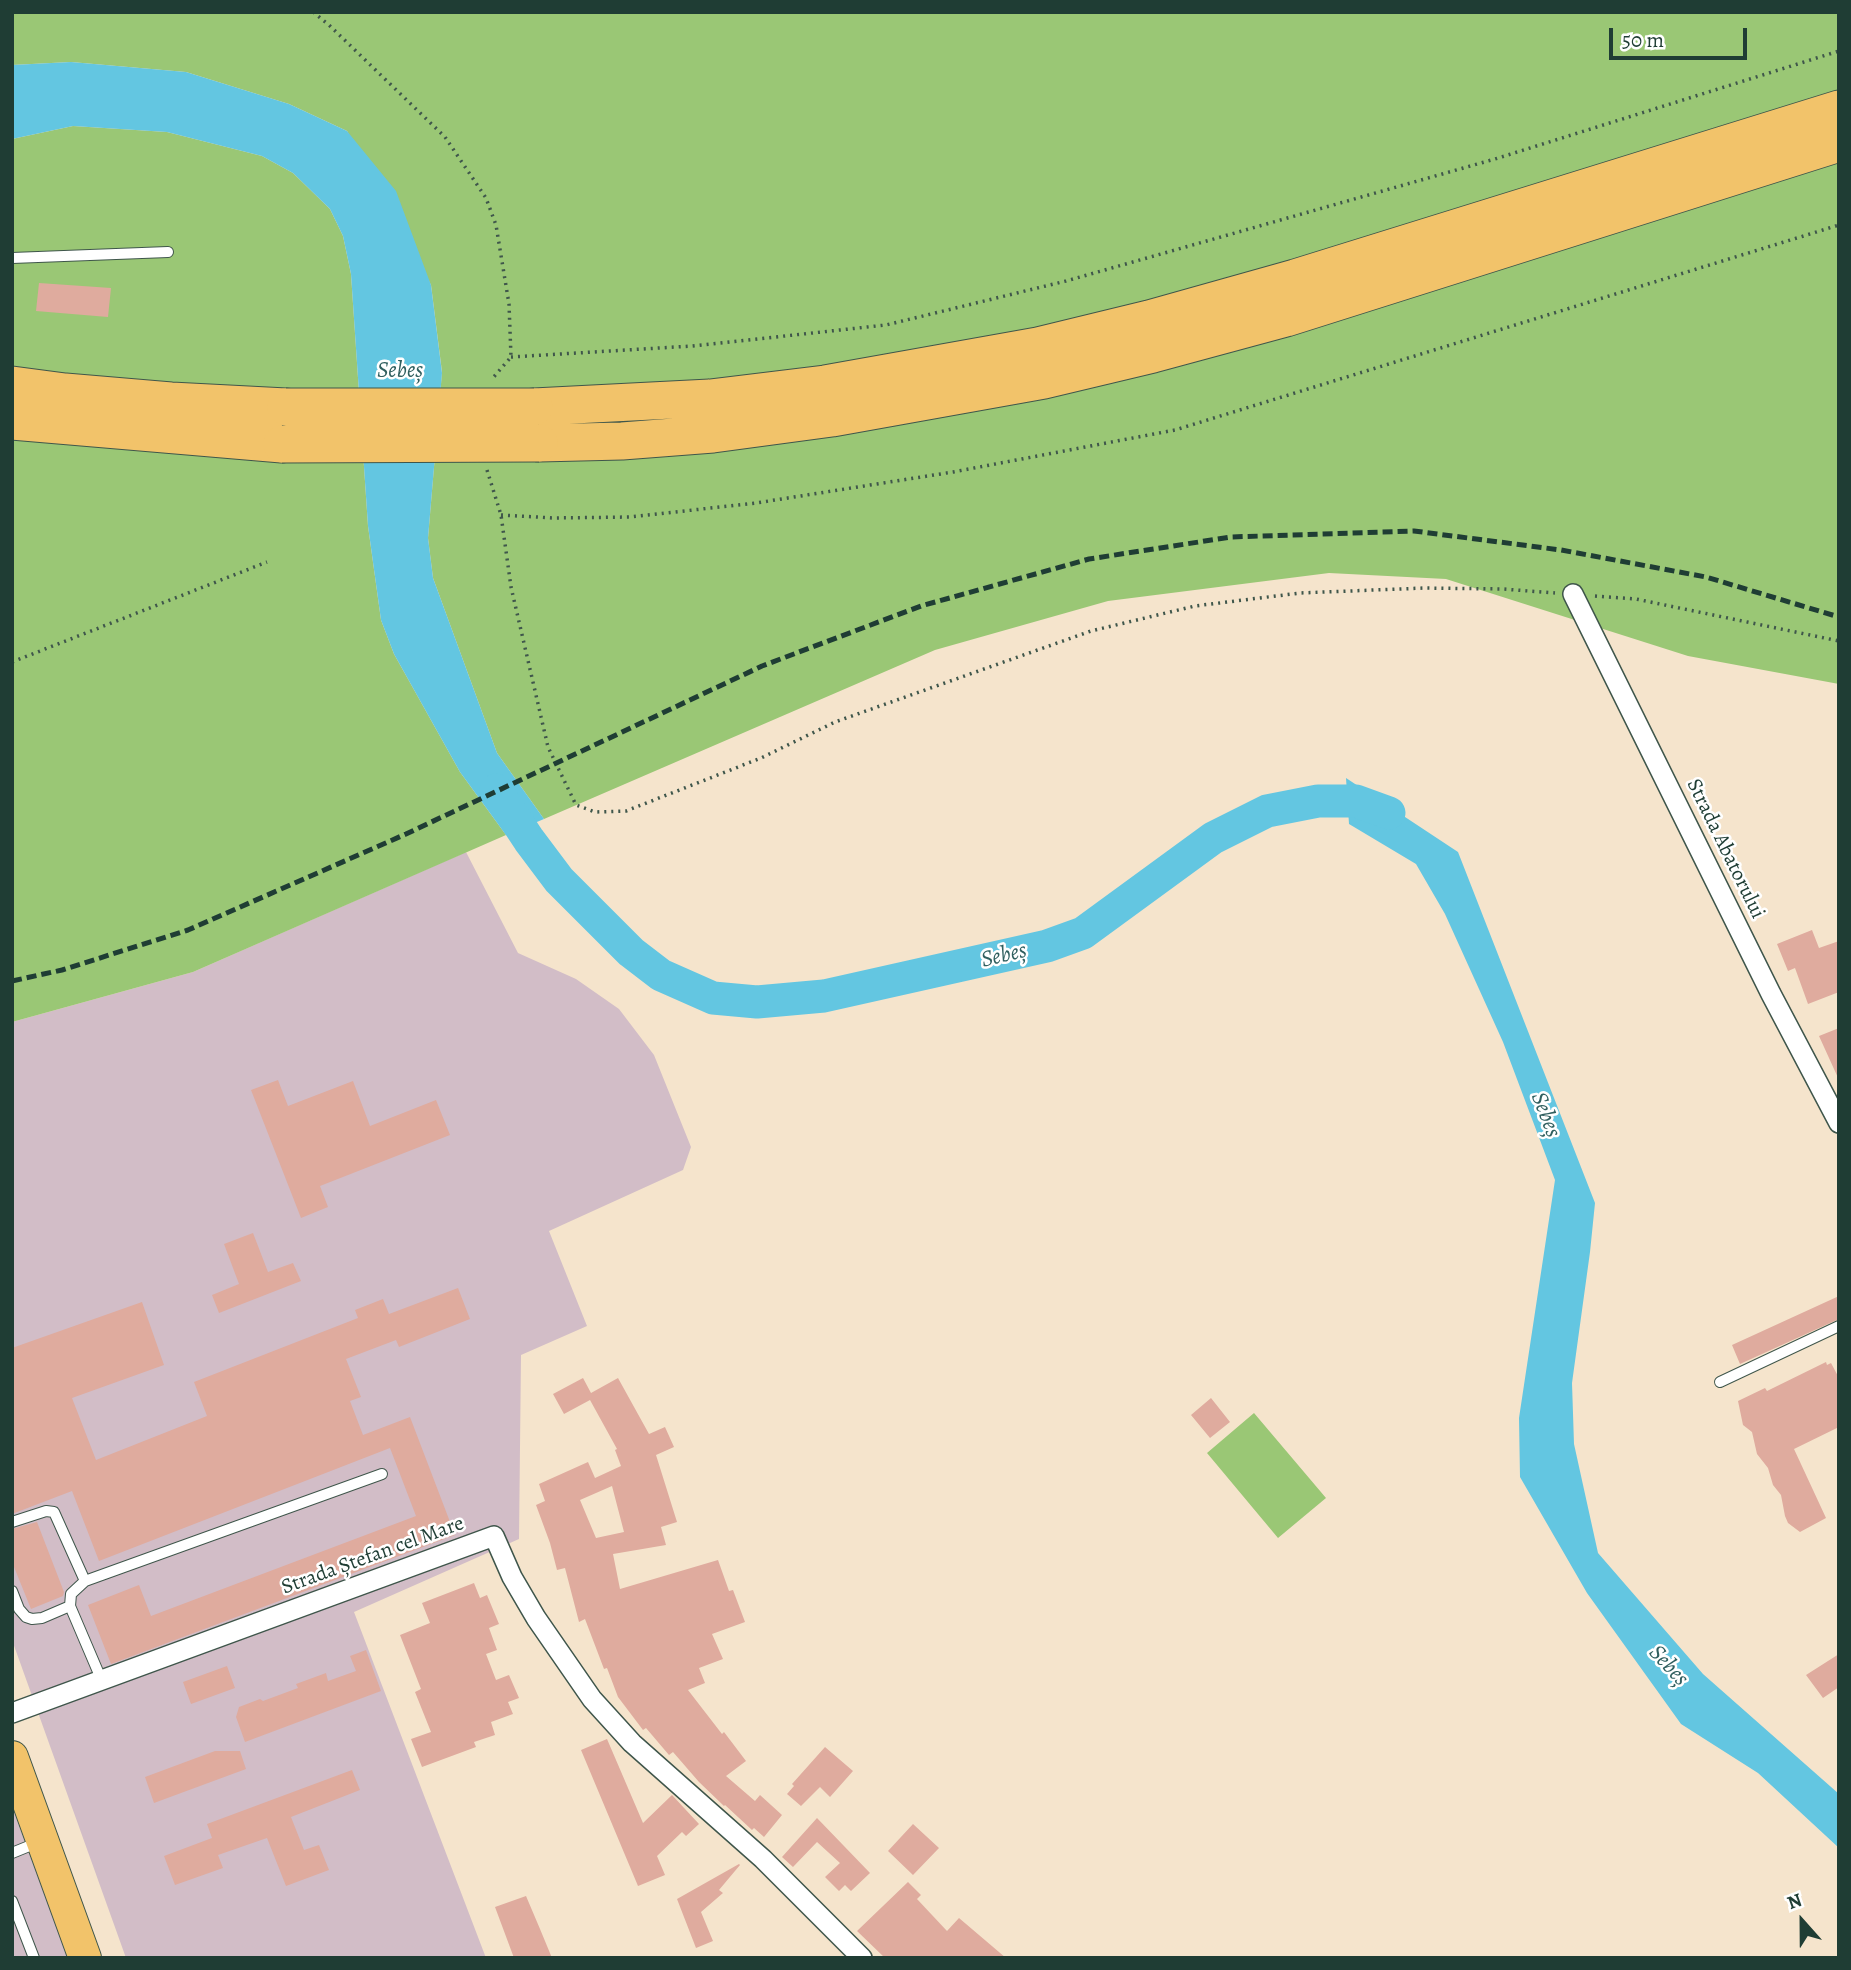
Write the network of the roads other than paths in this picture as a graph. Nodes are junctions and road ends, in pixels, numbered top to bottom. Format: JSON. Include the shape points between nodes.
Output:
{"nodes":[{"id":1,"x":1839,"y":109,"type":"edge"},
{"id":2,"x":1839,"y":143,"type":"edge"},
{"id":3,"x":168,"y":252,"type":"dead end"},
{"id":4,"x":12,"y":258,"type":"edge"},
{"id":5,"x":12,"y":385,"type":"edge"},
{"id":6,"x":12,"y":421,"type":"edge"},
{"id":7,"x":12,"y":442,"type":"edge"},
{"id":8,"x":282,"y":444,"type":"junction"},
{"id":9,"x":1573,"y":594,"type":"road end"},
{"id":10,"x":1839,"y":1123,"type":"edge"},
{"id":11,"x":1839,"y":1326,"type":"edge"},
{"id":12,"x":1720,"y":1382,"type":"dead end"},
{"id":13,"x":382,"y":1474,"type":"dead end"},
{"id":14,"x":12,"y":1522,"type":"edge"},
{"id":15,"x":85,"y":1581,"type":"junction"},
{"id":16,"x":12,"y":1591,"type":"edge"},
{"id":17,"x":70,"y":1606,"type":"junction"},
{"id":18,"x":102,"y":1681,"type":"junction"},
{"id":19,"x":12,"y":1713,"type":"edge"},
{"id":20,"x":12,"y":1757,"type":"edge"},
{"id":21,"x":42,"y":1841,"type":"junction"},
{"id":22,"x":12,"y":1853,"type":"edge"},
{"id":23,"x":12,"y":1901,"type":"edge"},
{"id":24,"x":34,"y":1958,"type":"edge"},
{"id":25,"x":85,"y":1958,"type":"edge"},
{"id":26,"x":862,"y":1958,"type":"edge"}],
"edges":[{"from":1,"to":5,"type":"highway","bridge":true,"via":[[1149,320],[1038,346],[825,384],[710,398],[534,407],[286,407]]},
{"from":2,"to":8,"type":"highway","bridge":true,"via":[[1286,318],[1153,354],[965,395],[713,434],[539,443]]},
{"from":3,"to":4,"type":"lane"},
{"from":6,"to":8,"type":"highway"},
{"from":7,"to":8,"type":"highway","via":[[215,452]]},
{"from":9,"to":10,"type":"street","name":"Strada Abatorului"},
{"from":11,"to":12,"type":"lane"},
{"from":13,"to":15,"type":"lane"},
{"from":14,"to":15,"type":"lane","via":[[54,1512]]},
{"from":15,"to":17,"type":"lane","via":[[71,1594]]},
{"from":16,"to":17,"type":"lane","via":[[19,1609],[32,1619]]},
{"from":17,"to":18,"type":"lane"},
{"from":18,"to":19,"type":"street","name":"Strada Ștefan cel Mare"},
{"from":18,"to":26,"type":"street","name":"Strada Ștefan cel Mare","via":[[494,1536],[536,1618],[600,1708]]},
{"from":20,"to":21,"type":"main road"},
{"from":21,"to":22,"type":"lane"},
{"from":21,"to":25,"type":"main road"},
{"from":23,"to":24,"type":"lane"}]}
